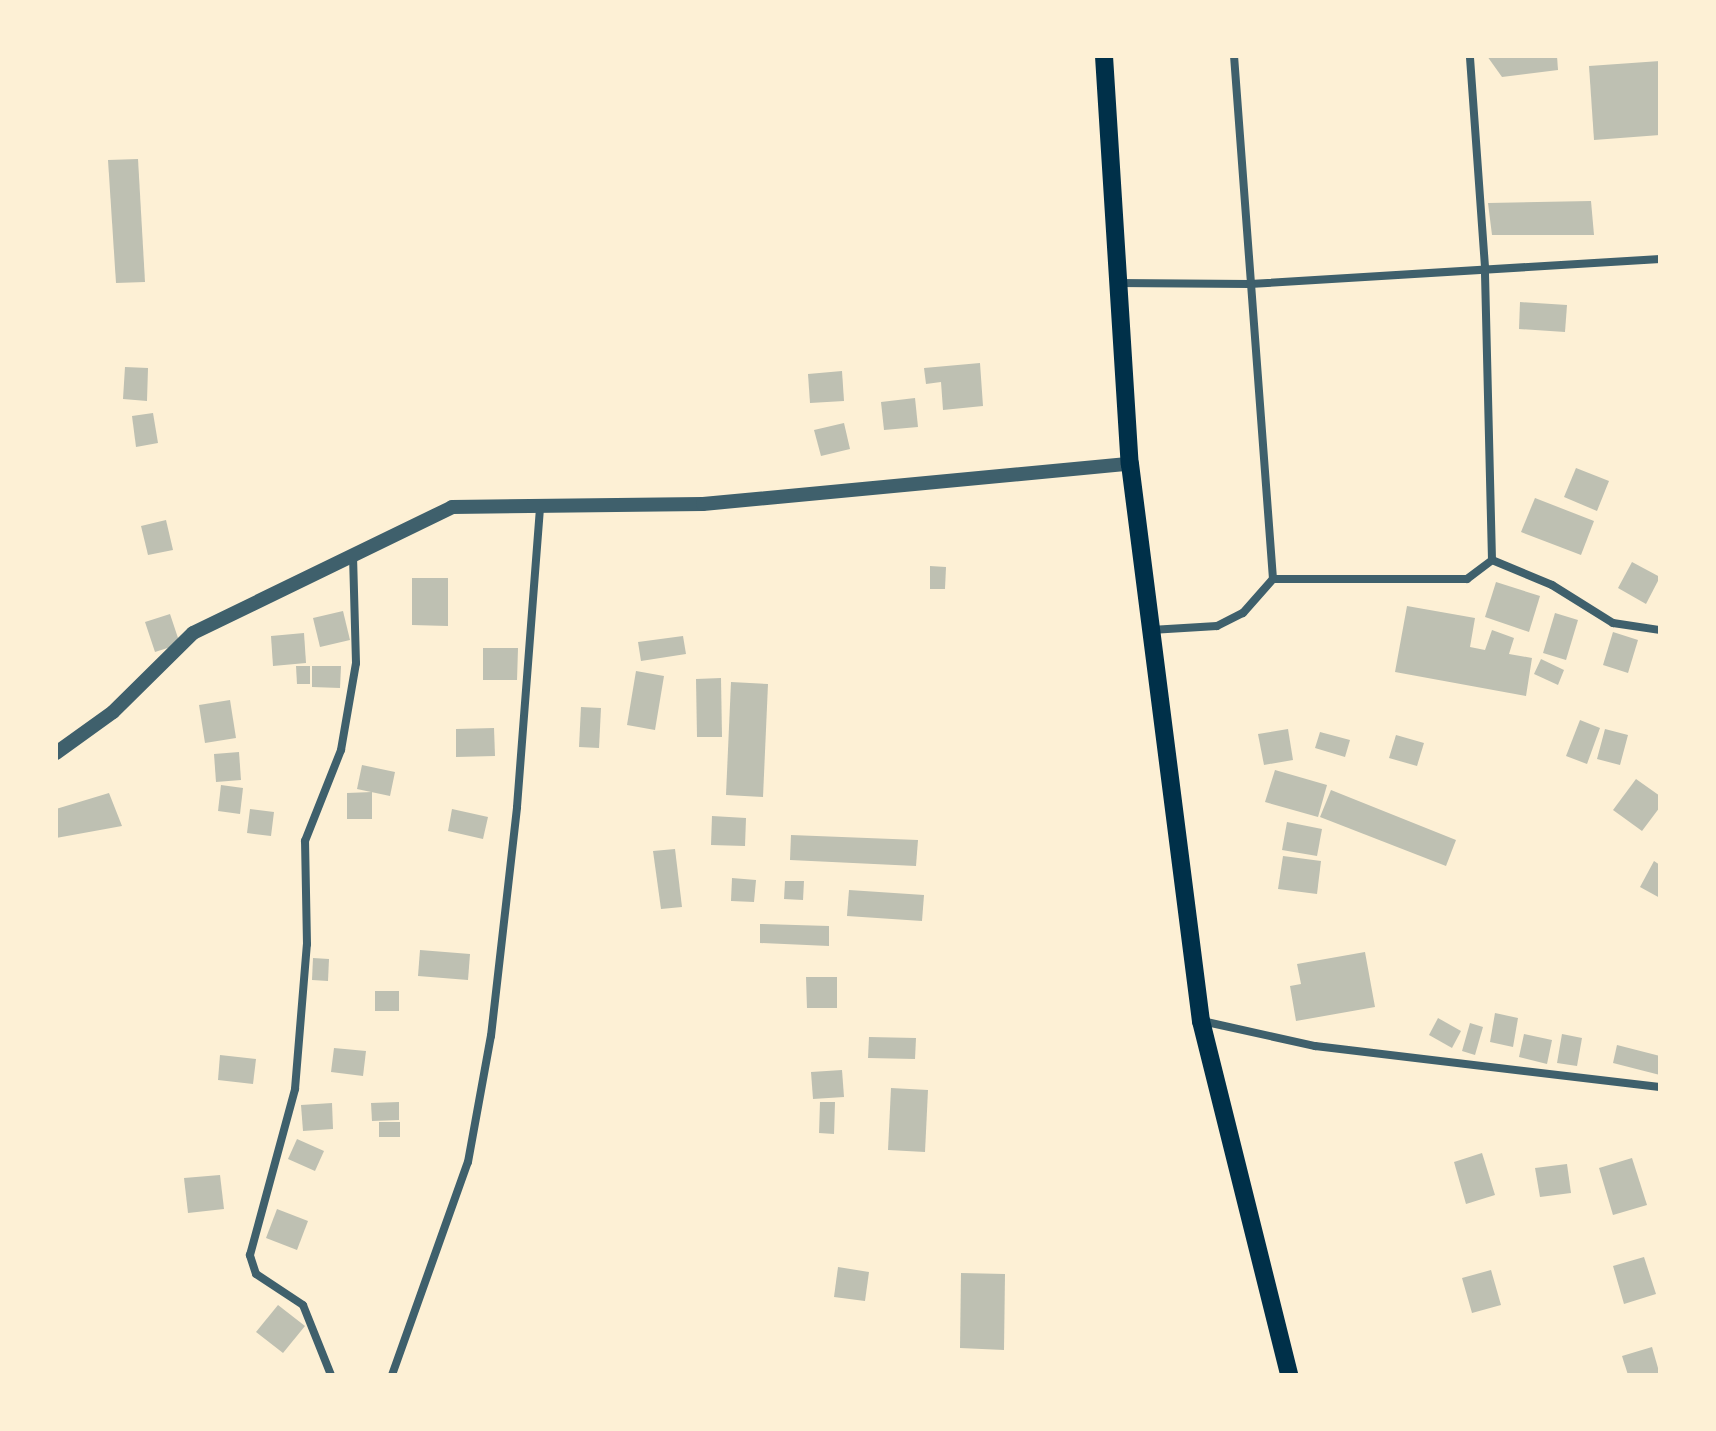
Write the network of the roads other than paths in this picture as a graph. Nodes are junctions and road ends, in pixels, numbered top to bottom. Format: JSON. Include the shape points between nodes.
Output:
{"nodes":[{"id":1,"x":1104,"y":56,"type":"edge"},
{"id":2,"x":1234,"y":56,"type":"edge"},
{"id":3,"x":1470,"y":56,"type":"edge"},
{"id":4,"x":1660,"y":259,"type":"edge"},
{"id":5,"x":1485,"y":267,"type":"junction"},
{"id":6,"x":1116,"y":283,"type":"junction"},
{"id":7,"x":1250,"y":284,"type":"junction"},
{"id":8,"x":1130,"y":464,"type":"junction"},
{"id":9,"x":540,"y":506,"type":"junction"},
{"id":10,"x":353,"y":555,"type":"junction"},
{"id":11,"x":1492,"y":560,"type":"junction"},
{"id":12,"x":1273,"y":579,"type":"junction"},
{"id":13,"x":1151,"y":630,"type":"junction"},
{"id":14,"x":1660,"y":630,"type":"edge"},
{"id":15,"x":56,"y":753,"type":"edge"},
{"id":16,"x":1201,"y":1021,"type":"junction"},
{"id":17,"x":1660,"y":1087,"type":"edge"},
{"id":18,"x":331,"y":1375,"type":"edge"},
{"id":19,"x":392,"y":1375,"type":"edge"},
{"id":20,"x":1289,"y":1375,"type":"edge"}],
"edges":[{"from":1,"to":6,"type":"highway"},
{"from":2,"to":7,"type":"street"},
{"from":3,"to":5,"type":"street"},
{"from":4,"to":5,"type":"street"},
{"from":5,"to":7,"type":"street"},
{"from":5,"to":11,"type":"street"},
{"from":6,"to":7,"type":"street"},
{"from":6,"to":8,"type":"highway"},
{"from":7,"to":12,"type":"street"},
{"from":8,"to":9,"type":"street","via":[[703,504]]},
{"from":8,"to":13,"type":"highway"},
{"from":9,"to":10,"type":"street","via":[[452,507]]},
{"from":9,"to":19,"type":"street","via":[[517,807],[491,1036],[468,1162]]},
{"from":10,"to":15,"type":"street","via":[[193,633],[113,712]]},
{"from":10,"to":18,"type":"street","via":[[356,663],[344,736],[305,841],[307,944],[295,1089],[250,1255],[256,1274],[303,1305]]},
{"from":11,"to":12,"type":"street","via":[[1467,579]]},
{"from":11,"to":14,"type":"street","via":[[1552,585],[1613,623]]},
{"from":12,"to":13,"type":"street","via":[[1243,613],[1217,626]]},
{"from":13,"to":16,"type":"highway"},
{"from":16,"to":17,"type":"street","via":[[1315,1046]]},
{"from":16,"to":20,"type":"highway"}]}
